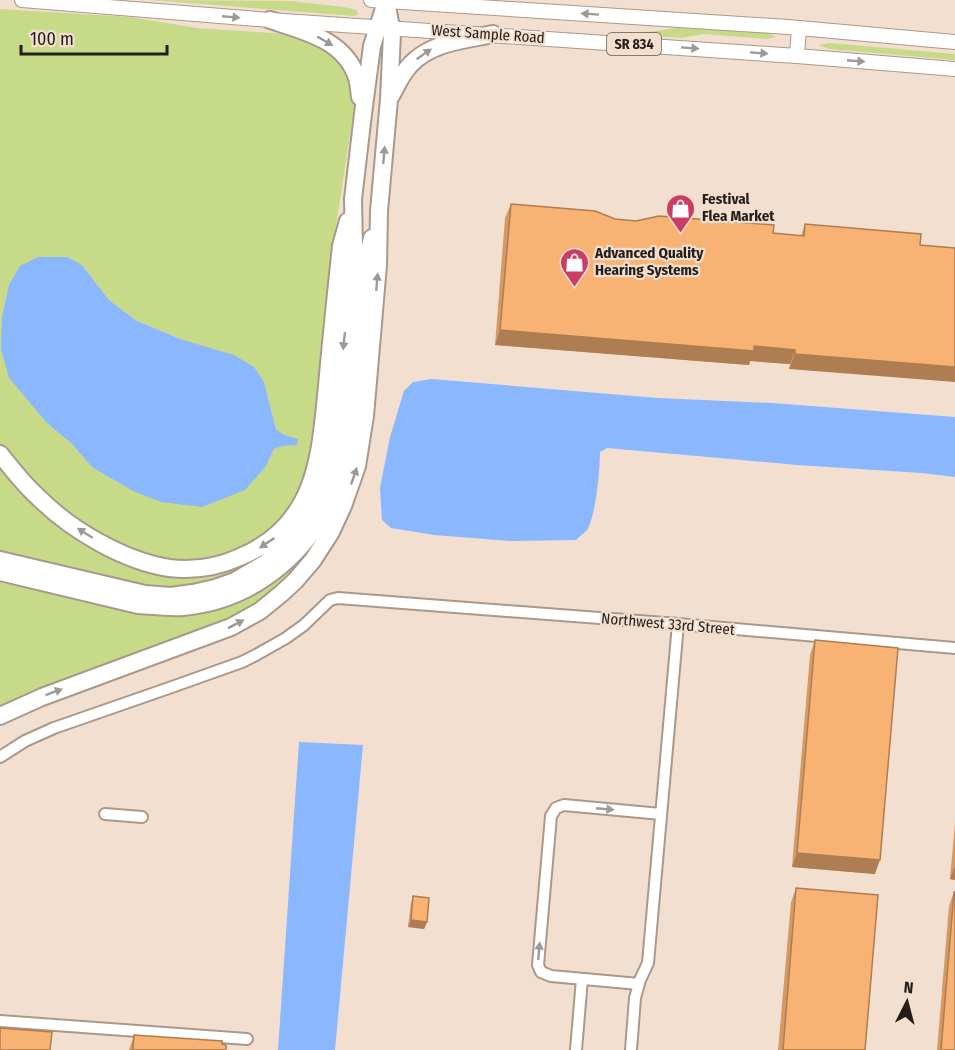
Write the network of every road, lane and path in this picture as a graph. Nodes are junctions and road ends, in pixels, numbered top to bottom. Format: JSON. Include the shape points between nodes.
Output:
{"nodes":[{"id":1,"x":22,"y":0,"type":"edge"},
{"id":2,"x":378,"y":0,"type":"edge"},
{"id":3,"x":270,"y":20,"type":"junction"},
{"id":4,"x":384,"y":27,"type":"junction"},
{"id":5,"x":799,"y":28,"type":"junction"},
{"id":6,"x":493,"y":34,"type":"junction"},
{"id":7,"x":955,"y":42,"type":"edge"},
{"id":8,"x":797,"y":56,"type":"junction"},
{"id":9,"x":955,"y":69,"type":"edge"},
{"id":10,"x":389,"y":99,"type":"junction"},
{"id":11,"x":363,"y":114,"type":"junction"},
{"id":12,"x":353,"y":200,"type":"junction"},
{"id":13,"x":379,"y":211,"type":"junction"},
{"id":14,"x":0,"y":454,"type":"edge"},
{"id":15,"x":0,"y":560,"type":"edge"},
{"id":16,"x":0,"y":572,"type":"edge"},
{"id":17,"x":678,"y":624,"type":"junction"},
{"id":18,"x":955,"y":648,"type":"edge"},
{"id":19,"x":0,"y":716,"type":"edge"},
{"id":20,"x":0,"y":758,"type":"edge"},
{"id":21,"x":105,"y":814,"type":"dead end"},
{"id":22,"x":662,"y":814,"type":"junction"},
{"id":23,"x":142,"y":817,"type":"dead end"},
{"id":24,"x":579,"y":979,"type":"junction"},
{"id":25,"x":639,"y":984,"type":"junction"},
{"id":26,"x":0,"y":1021,"type":"edge"},
{"id":27,"x":247,"y":1039,"type":"dead end"},
{"id":28,"x":576,"y":1050,"type":"edge"},
{"id":29,"x":631,"y":1050,"type":"edge"}],
"edges":[{"from":1,"to":3,"type":"main road","name":"West Sample Road","number":"SR 834","one_way":true},
{"from":2,"to":4,"type":"highway"},
{"from":5,"to":2,"type":"main road","name":"West Sample Road","number":"SR 834","one_way":true},
{"from":3,"to":4,"type":"main road","name":"West Sample Road","number":"SR 834"},
{"from":3,"to":11,"type":"highway","one_way":true,"via":[[323,39],[336,48],[357,79]]},
{"from":4,"to":6,"type":"main road","name":"West Sample Road","number":"SR 834"},
{"from":4,"to":10,"type":"highway"},
{"from":4,"to":11,"type":"highway","via":[[372,46]]},
{"from":5,"to":7,"type":"main road","name":"West Sample Road","number":"SR 834"},
{"from":5,"to":8,"type":"main road"},
{"from":6,"to":8,"type":"main road","name":"West Sample Road","number":"SR 834","one_way":true},
{"from":10,"to":6,"type":"highway","one_way":true,"via":[[410,64],[427,51]]},
{"from":8,"to":9,"type":"main road","name":"West Sample Road","number":"SR 834","one_way":true},
{"from":13,"to":10,"type":"highway","one_way":true},
{"from":11,"to":12,"type":"highway"},
{"from":12,"to":14,"type":"highway","one_way":true,"via":[[341,246],[317,459],[305,497],[293,518],[267,544],[212,567],[181,569],[150,564],[104,544],[58,515]]},
{"from":12,"to":15,"type":"highway","one_way":true,"via":[[354,248],[332,449],[315,505],[292,539],[266,563],[235,581],[171,596],[145,594]]},
{"from":13,"to":16,"type":"highway","via":[[365,265],[349,438],[342,471],[334,494],[300,549],[280,568],[244,590],[183,607],[138,605]]},
{"from":19,"to":13,"type":"highway","one_way":true,"via":[[231,627],[260,611],[313,560],[344,506],[361,450],[378,266]]},
{"from":17,"to":18,"type":"street","name":"Northwest 33rd Street"},
{"from":17,"to":20,"type":"street","name":"Northwest 33rd Street","via":[[338,598],[256,656],[54,728]]},
{"from":17,"to":22,"type":"street"},
{"from":21,"to":23,"type":"street"},
{"from":24,"to":22,"type":"street","one_way":true,"via":[[550,976],[541,972],[538,965],[551,816],[564,805]]},
{"from":22,"to":25,"type":"street","via":[[648,963]]},
{"from":24,"to":25,"type":"street"},
{"from":24,"to":28,"type":"street"},
{"from":25,"to":29,"type":"street"},
{"from":26,"to":27,"type":"street"}]}
